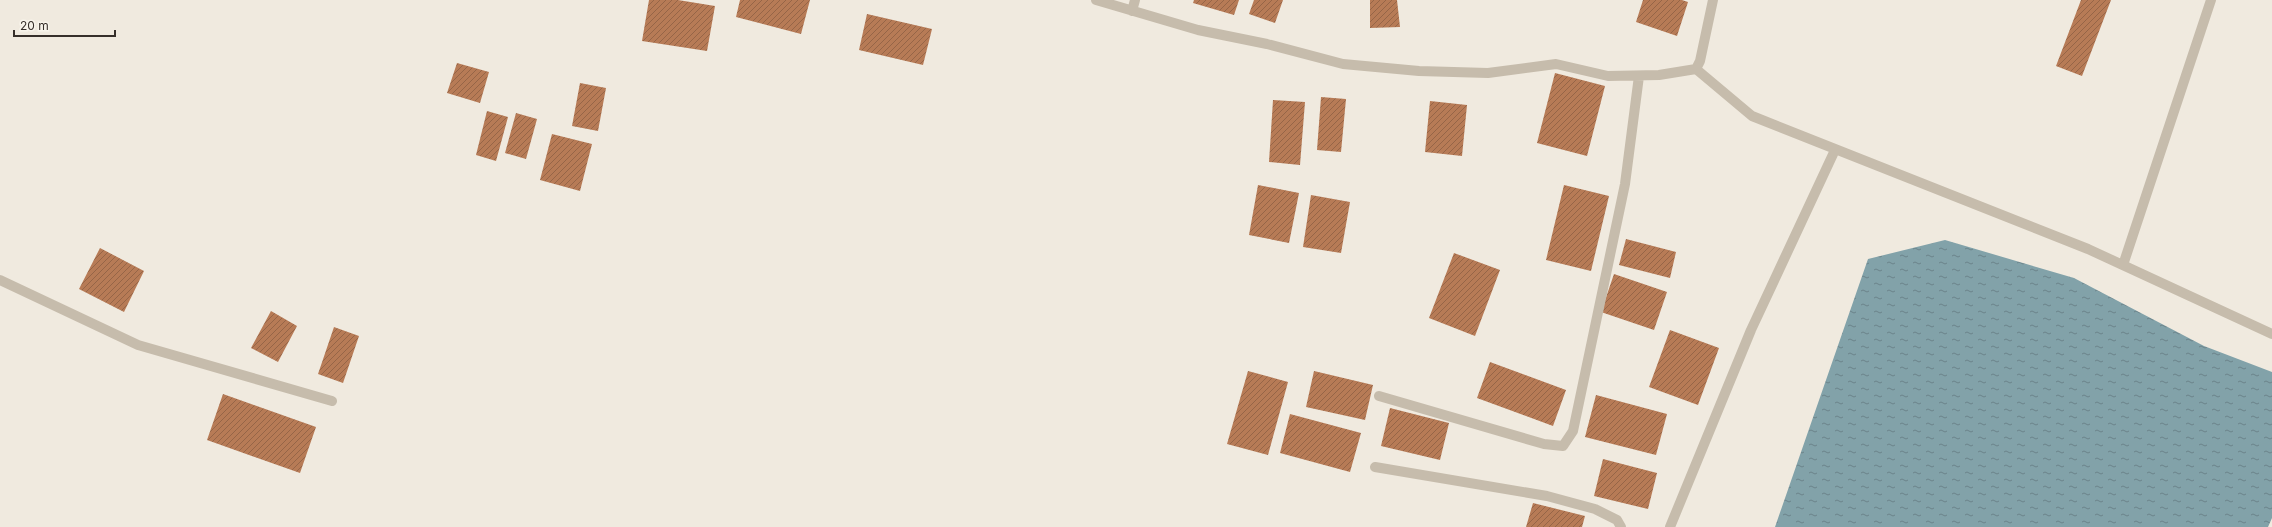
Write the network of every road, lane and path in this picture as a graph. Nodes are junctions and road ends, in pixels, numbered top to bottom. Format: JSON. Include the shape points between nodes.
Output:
{"nodes":[{"id":1,"x":1096,"y":0,"type":"edge"},
{"id":2,"x":1135,"y":0,"type":"edge"},
{"id":3,"x":1713,"y":0,"type":"edge"},
{"id":4,"x":2211,"y":0,"type":"edge"},
{"id":5,"x":1132,"y":11,"type":"junction"},
{"id":6,"x":1696,"y":70,"type":"junction"},
{"id":7,"x":1639,"y":76,"type":"junction"},
{"id":8,"x":1835,"y":150,"type":"junction"},
{"id":9,"x":2123,"y":264,"type":"junction"},
{"id":10,"x":0,"y":280,"type":"edge"},
{"id":11,"x":2272,"y":334,"type":"edge"},
{"id":12,"x":1379,"y":396,"type":"dead end"},
{"id":13,"x":332,"y":401,"type":"dead end"},
{"id":14,"x":1375,"y":468,"type":"dead end"},
{"id":15,"x":1621,"y":527,"type":"edge"},
{"id":16,"x":1670,"y":527,"type":"edge"}],
"edges":[{"from":1,"to":5,"type":"street"},
{"from":2,"to":5,"type":"street"},
{"from":3,"to":6,"type":"street"},
{"from":4,"to":9,"type":"street"},
{"from":5,"to":7,"type":"street","via":[[1198,30],[1267,44],[1343,64],[1419,71],[1488,73],[1556,64],[1608,76]]},
{"from":6,"to":7,"type":"street","via":[[1660,76]]},
{"from":6,"to":8,"type":"street","via":[[1752,116]]},
{"from":7,"to":12,"type":"street","via":[[1625,184],[1573,431],[1563,446],[1544,444]]},
{"from":8,"to":9,"type":"street"},
{"from":8,"to":16,"type":"street","via":[[1751,330]]},
{"from":9,"to":11,"type":"street"},
{"from":10,"to":13,"type":"street","via":[[138,345]]},
{"from":14,"to":15,"type":"street","via":[[1547,496],[1596,509],[1617,520]]}]}
